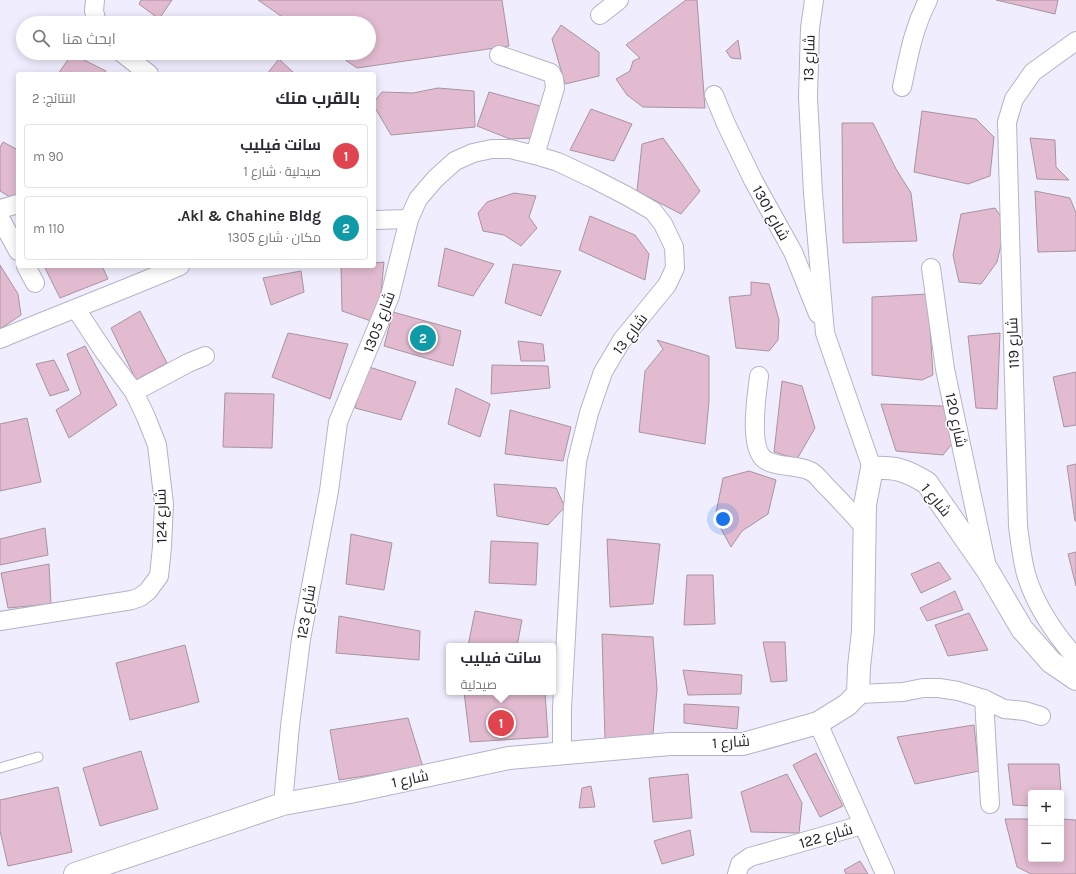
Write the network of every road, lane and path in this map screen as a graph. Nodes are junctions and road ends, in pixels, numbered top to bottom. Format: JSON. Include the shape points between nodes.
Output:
{"nodes":[{"id":1,"x":95,"y":0,"type":"edge"},
{"id":2,"x":619,"y":0,"type":"edge"},
{"id":3,"x":814,"y":0,"type":"edge"},
{"id":4,"x":928,"y":0,"type":"edge"},
{"id":5,"x":600,"y":15,"type":"dead end"},
{"id":6,"x":95,"y":16,"type":"edge"},
{"id":7,"x":1076,"y":41,"type":"edge"},
{"id":8,"x":499,"y":55,"type":"dead end"},
{"id":9,"x":131,"y":60,"type":"edge"},
{"id":10,"x":146,"y":72,"type":"edge"},
{"id":11,"x":902,"y":87,"type":"dead end"},
{"id":12,"x":714,"y":95,"type":"dead end"},
{"id":13,"x":535,"y":155,"type":"junction"},
{"id":14,"x":16,"y":205,"type":"edge"},
{"id":15,"x":0,"y":209,"type":"edge"},
{"id":16,"x":0,"y":218,"type":"edge"},
{"id":17,"x":409,"y":218,"type":"junction"},
{"id":18,"x":376,"y":220,"type":"edge"},
{"id":19,"x":16,"y":247,"type":"edge"},
{"id":20,"x":27,"y":268,"type":"edge"},
{"id":21,"x":175,"y":268,"type":"edge"},
{"id":22,"x":931,"y":268,"type":"dead end"},
{"id":23,"x":35,"y":283,"type":"dead end"},
{"id":24,"x":76,"y":309,"type":"junction"},
{"id":25,"x":825,"y":333,"type":"junction"},
{"id":26,"x":0,"y":339,"type":"edge"},
{"id":27,"x":205,"y":356,"type":"dead end"},
{"id":28,"x":759,"y":376,"type":"dead end"},
{"id":29,"x":134,"y":392,"type":"junction"},
{"id":30,"x":338,"y":422,"type":"joint"},
{"id":31,"x":872,"y":468,"type":"junction"},
{"id":32,"x":865,"y":528,"type":"junction"},
{"id":33,"x":988,"y":571,"type":"junction"},
{"id":34,"x":0,"y":621,"type":"edge"},
{"id":35,"x":1076,"y":658,"type":"edge"},
{"id":36,"x":1076,"y":679,"type":"edge"},
{"id":37,"x":858,"y":694,"type":"junction"},
{"id":38,"x":984,"y":700,"type":"junction"},
{"id":39,"x":1041,"y":716,"type":"dead end"},
{"id":40,"x":818,"y":723,"type":"junction"},
{"id":41,"x":562,"y":752,"type":"junction"},
{"id":42,"x":38,"y":757,"type":"dead end"},
{"id":43,"x":0,"y":768,"type":"edge"},
{"id":44,"x":283,"y":804,"type":"junction"},
{"id":45,"x":990,"y":804,"type":"dead end"},
{"id":46,"x":862,"y":825,"type":"junction"},
{"id":47,"x":75,"y":874,"type":"edge"},
{"id":48,"x":737,"y":874,"type":"edge"},
{"id":49,"x":884,"y":874,"type":"edge"}],
"edges":[{"from":1,"to":6,"type":"street"},
{"from":2,"to":5,"type":"street"},
{"from":3,"to":25,"type":"street","name":"شارع 13","via":[[810,28],[808,97]]},
{"from":4,"to":11,"type":"street","via":[[913,34]]},
{"from":7,"to":35,"type":"street","name":"شارع 119","via":[[1033,72],[1014,99],[1007,122],[1018,526],[1026,574],[1039,604],[1059,638]]},
{"from":8,"to":13,"type":"street","via":[[551,73],[554,79],[555,88]]},
{"from":9,"to":10,"type":"street"},
{"from":12,"to":25,"type":"street","name":"شارع 1301","via":[[753,180],[793,252]]},
{"from":13,"to":17,"type":"street","name":"شارع 13","via":[[492,149],[473,153],[455,161],[418,199]]},
{"from":13,"to":41,"type":"street","name":"شارع 13","via":[[558,162],[594,179],[653,211],[674,246],[675,268],[667,285],[622,340],[603,372],[577,461],[562,710]]},
{"from":14,"to":15,"type":"street"},
{"from":16,"to":19,"type":"street"},
{"from":17,"to":18,"type":"street"},
{"from":17,"to":30,"type":"street","name":"شارع 1305","via":[[390,296]]},
{"from":20,"to":23,"type":"street"},
{"from":21,"to":24,"type":"street"},
{"from":22,"to":33,"type":"street","name":"شارع 120","via":[[945,369]]},
{"from":24,"to":26,"type":"street"},
{"from":24,"to":29,"type":"street","name":"شارع 124"},
{"from":25,"to":31,"type":"street","name":"شارع 13"},
{"from":27,"to":29,"type":"street"},
{"from":28,"to":32,"type":"street","via":[[754,424],[758,449],[762,457],[768,462],[812,472]]},
{"from":29,"to":34,"type":"street","name":"شارع 124","via":[[156,445],[164,504],[159,576],[148,591],[132,600]]},
{"from":30,"to":44,"type":"street","name":"شارع 123","via":[[329,490],[301,639]]},
{"from":31,"to":32,"type":"street","via":[[865,505]]},
{"from":31,"to":33,"type":"street","name":"شارع 1","via":[[890,467],[913,475],[926,484]]},
{"from":32,"to":37,"type":"street","via":[[863,623]]},
{"from":33,"to":36,"type":"street","name":"شارع 1","via":[[1022,629],[1052,662]]},
{"from":37,"to":38,"type":"street","via":[[939,688]]},
{"from":37,"to":40,"type":"street","name":"شارع 1","via":[[847,705]]},
{"from":38,"to":39,"type":"street","via":[[1004,709]]},
{"from":38,"to":45,"type":"street"},
{"from":40,"to":41,"type":"street","name":"شارع 1","via":[[743,744],[670,744]]},
{"from":40,"to":46,"type":"street","name":"شارع 122"},
{"from":41,"to":44,"type":"street","name":"شارع 1","via":[[509,758]]},
{"from":42,"to":43,"type":"lane"},
{"from":44,"to":47,"type":"street","name":"شارع 1"},
{"from":46,"to":48,"type":"street","name":"شارع 122","via":[[750,857],[740,864]]},
{"from":46,"to":49,"type":"street"}]}
